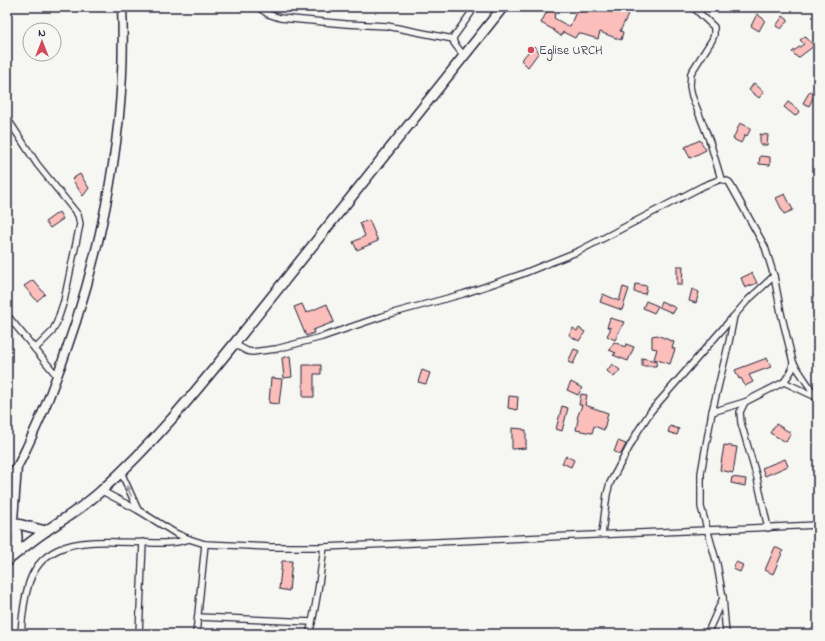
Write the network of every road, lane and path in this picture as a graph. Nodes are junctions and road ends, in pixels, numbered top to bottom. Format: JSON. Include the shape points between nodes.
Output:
{"nodes":[{"id":1,"x":122,"y":7,"type":"edge"},
{"id":2,"x":258,"y":7,"type":"edge"},
{"id":3,"x":472,"y":7,"type":"edge"},
{"id":4,"x":503,"y":7,"type":"edge"},
{"id":5,"x":693,"y":7,"type":"edge"},
{"id":6,"x":453,"y":39,"type":"junction"},
{"id":7,"x":464,"y":56,"type":"junction"},
{"id":8,"x":7,"y":118,"type":"edge"},
{"id":9,"x":721,"y":179,"type":"junction"},
{"id":10,"x":774,"y":276,"type":"junction"},
{"id":11,"x":7,"y":315,"type":"edge"},
{"id":12,"x":734,"y":316,"type":"junction"},
{"id":13,"x":234,"y":344,"type":"junction"},
{"id":14,"x":36,"y":349,"type":"junction"},
{"id":15,"x":793,"y":362,"type":"junction"},
{"id":16,"x":57,"y":376,"type":"junction"},
{"id":17,"x":784,"y":382,"type":"junction"},
{"id":18,"x":818,"y":398,"type":"edge"},
{"id":19,"x":744,"y":402,"type":"junction"},
{"id":20,"x":712,"y":412,"type":"junction"},
{"id":21,"x":17,"y":467,"type":"junction"},
{"id":22,"x":121,"y":472,"type":"junction"},
{"id":23,"x":7,"y":476,"type":"edge"},
{"id":24,"x":102,"y":491,"type":"junction"},
{"id":25,"x":138,"y":510,"type":"junction"},
{"id":26,"x":11,"y":519,"type":"edge"},
{"id":27,"x":818,"y":524,"type":"edge"},
{"id":28,"x":768,"y":528,"type":"junction"},
{"id":29,"x":708,"y":530,"type":"junction"},
{"id":30,"x":46,"y":531,"type":"junction"},
{"id":31,"x":602,"y":534,"type":"junction"},
{"id":32,"x":189,"y":540,"type":"junction"},
{"id":33,"x":143,"y":542,"type":"junction"},
{"id":34,"x":205,"y":544,"type":"junction"},
{"id":35,"x":324,"y":547,"type":"junction"},
{"id":36,"x":10,"y":560,"type":"edge"},
{"id":37,"x":723,"y":598,"type":"junction"},
{"id":38,"x":198,"y":617,"type":"junction"},
{"id":39,"x":312,"y":622,"type":"junction"},
{"id":40,"x":21,"y":634,"type":"edge"},
{"id":41,"x":139,"y":634,"type":"edge"},
{"id":42,"x":196,"y":634,"type":"edge"},
{"id":43,"x":309,"y":634,"type":"edge"},
{"id":44,"x":707,"y":634,"type":"edge"},
{"id":45,"x":726,"y":634,"type":"edge"}],
"edges":[{"from":1,"to":16,"type":"main road","via":[[121,84],[107,200],[83,299]]},
{"from":2,"to":6,"type":"street","via":[[280,18],[386,26]]},
{"from":3,"to":6,"type":"street","via":[[471,13]]},
{"from":4,"to":7,"type":"main road"},
{"from":5,"to":9,"type":"street","via":[[714,27],[712,40],[691,73],[690,86]]},
{"from":6,"to":7,"type":"street"},
{"from":7,"to":13,"type":"main road"},
{"from":8,"to":14,"type":"street","via":[[36,164],[80,220],[66,293],[57,322],[52,332]]},
{"from":9,"to":10,"type":"street","via":[[729,182],[739,198],[765,246]]},
{"from":9,"to":13,"type":"street","via":[[580,251],[463,294],[276,349],[252,352]]},
{"from":10,"to":12,"type":"street"},
{"from":10,"to":15,"type":"street"},
{"from":11,"to":14,"type":"street"},
{"from":12,"to":20,"type":"street"},
{"from":12,"to":31,"type":"street","via":[[651,411],[638,431],[610,483]]},
{"from":13,"to":22,"type":"main road","via":[[198,388]]},
{"from":14,"to":16,"type":"street"},
{"from":15,"to":17,"type":"street","via":[[792,370]]},
{"from":15,"to":18,"type":"street"},
{"from":16,"to":21,"type":"main road"},
{"from":17,"to":18,"type":"street"},
{"from":17,"to":19,"type":"street"},
{"from":19,"to":20,"type":"street"},
{"from":19,"to":28,"type":"street","via":[[740,416]]},
{"from":20,"to":29,"type":"street","via":[[700,491],[701,507]]},
{"from":21,"to":23,"type":"main road"},
{"from":21,"to":26,"type":"main road"},
{"from":22,"to":24,"type":"main road"},
{"from":25,"to":22,"type":"street","one_way":true},
{"from":24,"to":25,"type":"street"},
{"from":24,"to":30,"type":"main road"},
{"from":25,"to":32,"type":"street"},
{"from":26,"to":30,"type":"main road"},
{"from":26,"to":36,"type":"main road","via":[[17,531],[17,540],[16,549]]},
{"from":27,"to":28,"type":"street"},
{"from":28,"to":29,"type":"street"},
{"from":29,"to":31,"type":"street"},
{"from":29,"to":37,"type":"street"},
{"from":30,"to":36,"type":"main road"},
{"from":31,"to":35,"type":"street"},
{"from":32,"to":33,"type":"street"},
{"from":32,"to":34,"type":"street"},
{"from":33,"to":40,"type":"street","via":[[70,544],[51,553],[42,561],[29,582]]},
{"from":33,"to":41,"type":"street"},
{"from":34,"to":35,"type":"street"},
{"from":34,"to":38,"type":"street"},
{"from":35,"to":39,"type":"street"},
{"from":37,"to":44,"type":"street"},
{"from":37,"to":45,"type":"street"},
{"from":38,"to":39,"type":"street"},
{"from":38,"to":42,"type":"street"},
{"from":39,"to":43,"type":"street"}]}
